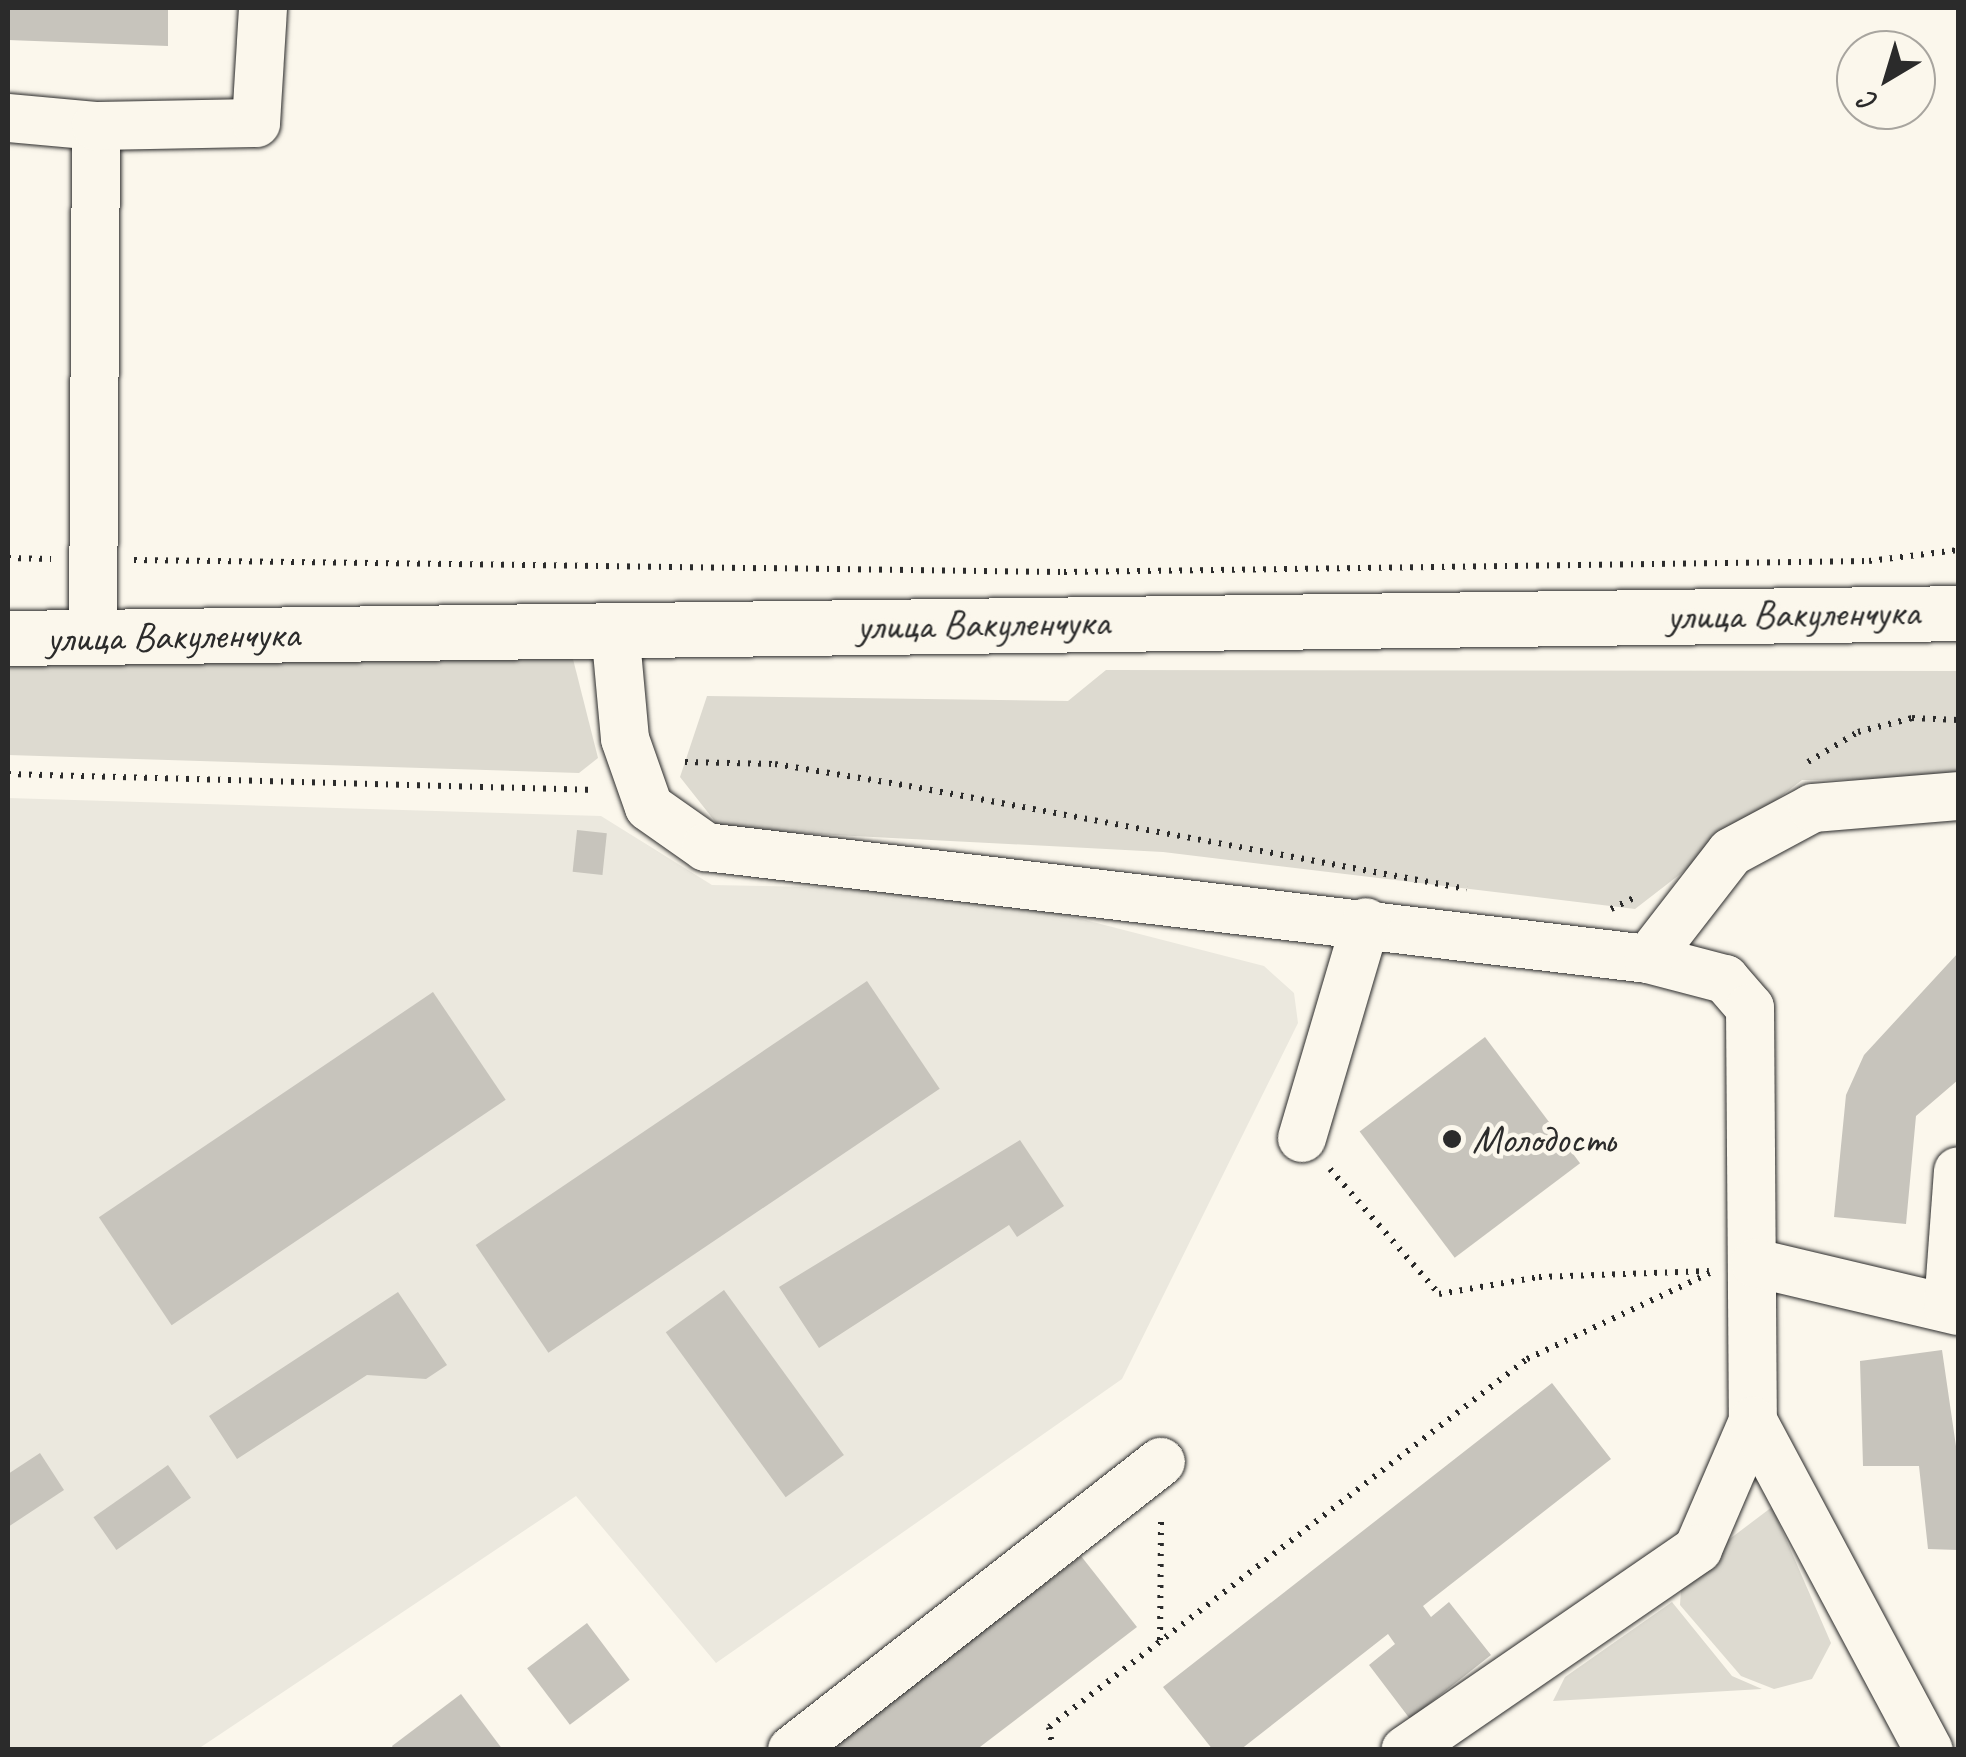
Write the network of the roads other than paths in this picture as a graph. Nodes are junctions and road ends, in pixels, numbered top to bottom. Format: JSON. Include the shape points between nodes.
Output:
{"nodes":[{"id":1,"x":263,"y":8,"type":"edge"},
{"id":2,"x":8,"y":118,"type":"edge"},
{"id":3,"x":96,"y":126,"type":"junction"},
{"id":4,"x":1958,"y":613,"type":"edge"},
{"id":5,"x":615,"y":629,"type":"junction"},
{"id":6,"x":93,"y":637,"type":"junction"},
{"id":7,"x":8,"y":638,"type":"edge"},
{"id":8,"x":1958,"y":796,"type":"edge"},
{"id":9,"x":1366,"y":922,"type":"junction"},
{"id":10,"x":1648,"y":959,"type":"junction"},
{"id":11,"x":1302,"y":1138,"type":"road end"},
{"id":12,"x":1958,"y":1171,"type":"edge"},
{"id":13,"x":1735,"y":1267,"type":"junction"},
{"id":14,"x":1954,"y":1309,"type":"edge"},
{"id":15,"x":1753,"y":1421,"type":"junction"},
{"id":16,"x":1161,"y":1462,"type":"road end"},
{"id":17,"x":792,"y":1750,"type":"edge"},
{"id":18,"x":1405,"y":1750,"type":"edge"},
{"id":19,"x":1929,"y":1750,"type":"edge"}],
"edges":[{"from":1,"to":3,"type":"lane","via":[[256,122]]},
{"from":2,"to":3,"type":"lane"},
{"from":3,"to":6,"type":"lane"},
{"from":4,"to":5,"type":"main road","name":"улица Вакуленчука"},
{"from":5,"to":6,"type":"main road","name":"улица Вакуленчука"},
{"from":5,"to":9,"type":"lane","via":[[625,740],[648,807],[706,846]]},
{"from":6,"to":7,"type":"main road","name":"улица Вакуленчука"},
{"from":8,"to":10,"type":"lane","via":[[1813,808],[1731,852]]},
{"from":9,"to":10,"type":"lane"},
{"from":9,"to":11,"type":"lane"},
{"from":10,"to":13,"type":"lane","via":[[1726,978],[1750,1008]]},
{"from":12,"to":14,"type":"lane"},
{"from":13,"to":14,"type":"lane"},
{"from":13,"to":15,"type":"lane"},
{"from":15,"to":18,"type":"lane","via":[[1698,1549]]},
{"from":15,"to":19,"type":"lane"},
{"from":16,"to":17,"type":"lane"}]}
